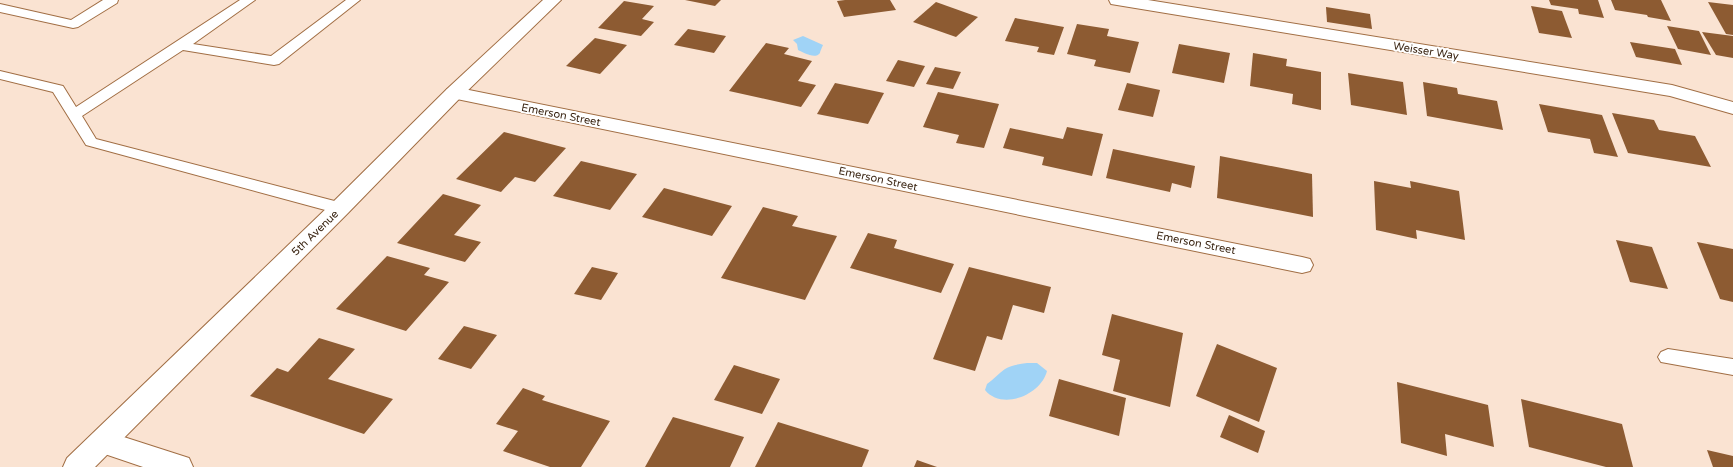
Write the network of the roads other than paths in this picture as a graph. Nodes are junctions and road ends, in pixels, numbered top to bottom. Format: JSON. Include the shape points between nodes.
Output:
{"nodes":[{"id":1,"x":112,"y":0,"type":"edge"},
{"id":2,"x":249,"y":0,"type":"edge"},
{"id":3,"x":354,"y":0,"type":"edge"},
{"id":4,"x":553,"y":0,"type":"edge"},
{"id":5,"x":1117,"y":0,"type":"edge"},
{"id":6,"x":0,"y":8,"type":"edge"},
{"id":7,"x":181,"y":46,"type":"junction"},
{"id":8,"x":0,"y":75,"type":"edge"},
{"id":9,"x":454,"y":93,"type":"junction"},
{"id":10,"x":1733,"y":108,"type":"edge"},
{"id":11,"x":74,"y":115,"type":"junction"},
{"id":12,"x":340,"y":208,"type":"junction"},
{"id":13,"x":1302,"y":265,"type":"dead end"},
{"id":14,"x":1668,"y":357,"type":"dead end"},
{"id":15,"x":1733,"y":367,"type":"edge"},
{"id":16,"x":102,"y":442,"type":"junction"},
{"id":17,"x":77,"y":467,"type":"edge"},
{"id":18,"x":179,"y":467,"type":"edge"}],
"edges":[{"from":1,"to":6,"type":"lane","via":[[74,24]]},
{"from":2,"to":7,"type":"lane"},
{"from":3,"to":7,"type":"lane","via":[[274,62]]},
{"from":4,"to":9,"type":"street","name":"5th Avenue"},
{"from":5,"to":10,"type":"street","name":"Weisser Way","via":[[1672,91]]},
{"from":7,"to":11,"type":"lane"},
{"from":8,"to":11,"type":"lane","via":[[58,89]]},
{"from":9,"to":12,"type":"street","name":"5th Avenue"},
{"from":9,"to":13,"type":"street","name":"Emerson Street"},
{"from":11,"to":12,"type":"lane","via":[[91,142]]},
{"from":12,"to":16,"type":"street","name":"5th Avenue"},
{"from":14,"to":15,"type":"lane"},
{"from":16,"to":17,"type":"street","name":"5th Avenue"},
{"from":16,"to":18,"type":"street"}]}
